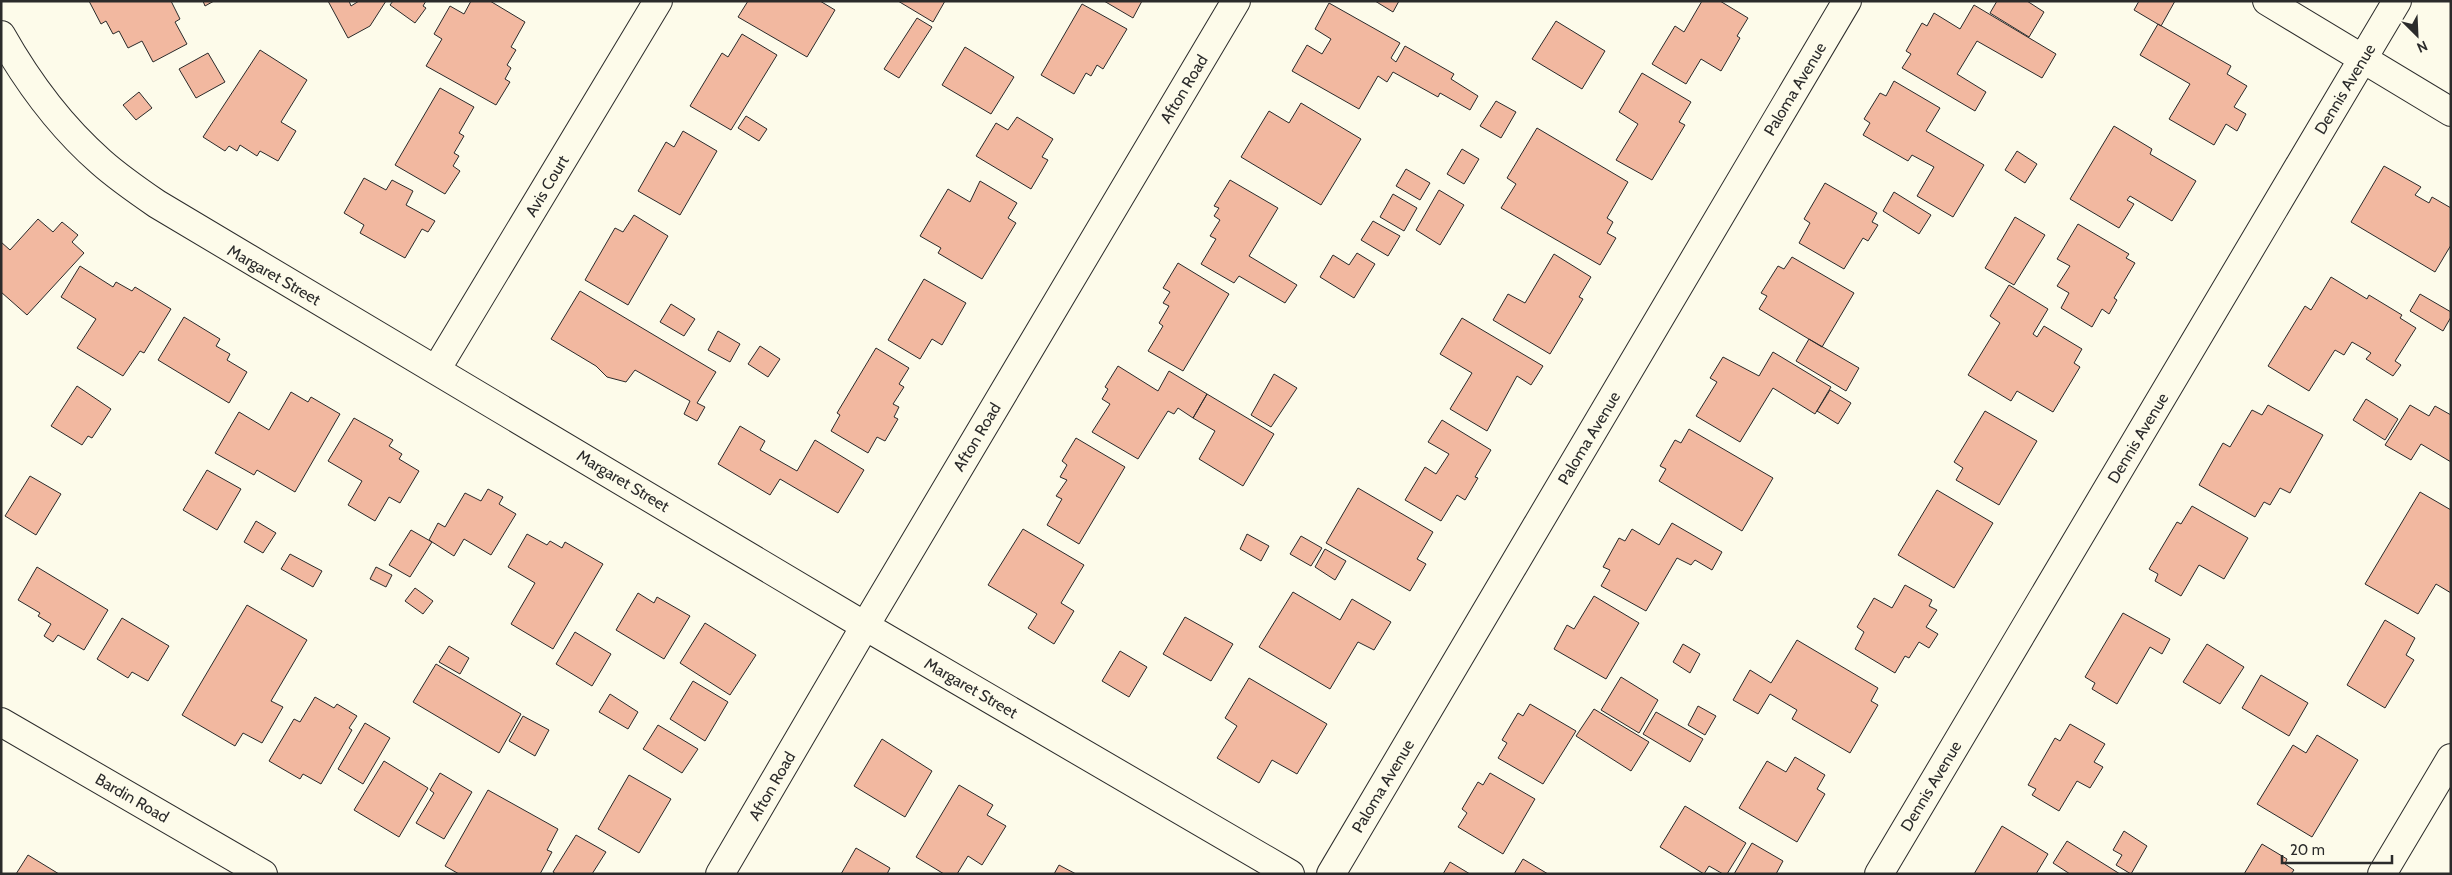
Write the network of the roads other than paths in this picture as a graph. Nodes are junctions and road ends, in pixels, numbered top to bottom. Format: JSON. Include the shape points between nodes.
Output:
{"nodes":[{"id":1,"x":658,"y":1,"type":"edge"},
{"id":2,"x":1236,"y":1,"type":"edge"},
{"id":3,"x":1848,"y":1,"type":"edge"},
{"id":4,"x":2267,"y":1,"type":"edge"},
{"id":5,"x":2397,"y":1,"type":"edge"},
{"id":6,"x":1,"y":35,"type":"edge"},
{"id":7,"x":2363,"y":59,"type":"junction"},
{"id":8,"x":2451,"y":112,"type":"edge"},
{"id":9,"x":436,"y":370,"type":"junction"},
{"id":10,"x":865,"y":626,"type":"junction"},
{"id":11,"x":1,"y":722,"type":"edge"},
{"id":12,"x":2451,"y":758,"type":"edge"},
{"id":13,"x":263,"y":874,"type":"edge"},
{"id":14,"x":720,"y":874,"type":"edge"},
{"id":15,"x":1290,"y":874,"type":"edge"},
{"id":16,"x":1331,"y":874,"type":"edge"},
{"id":17,"x":1879,"y":874,"type":"edge"},
{"id":18,"x":2382,"y":874,"type":"edge"}],
"edges":[{"from":1,"to":9,"type":"street","name":"Avis Court"},
{"from":2,"to":10,"type":"street","name":"Afton Road"},
{"from":3,"to":16,"type":"street","name":"Paloma Avenue"},
{"from":4,"to":7,"type":"street"},
{"from":5,"to":7,"type":"street","name":"Dennis Avenue"},
{"from":6,"to":9,"type":"street","name":"Margaret Street","via":[[54,112],[100,162],[203,233]]},
{"from":7,"to":8,"type":"street"},
{"from":7,"to":17,"type":"street","name":"Dennis Avenue"},
{"from":9,"to":10,"type":"street","name":"Margaret Street"},
{"from":10,"to":14,"type":"street","name":"Afton Road"},
{"from":10,"to":15,"type":"street","name":"Margaret Street"},
{"from":11,"to":13,"type":"street","name":"Bardin Road"},
{"from":12,"to":18,"type":"street"}]}
